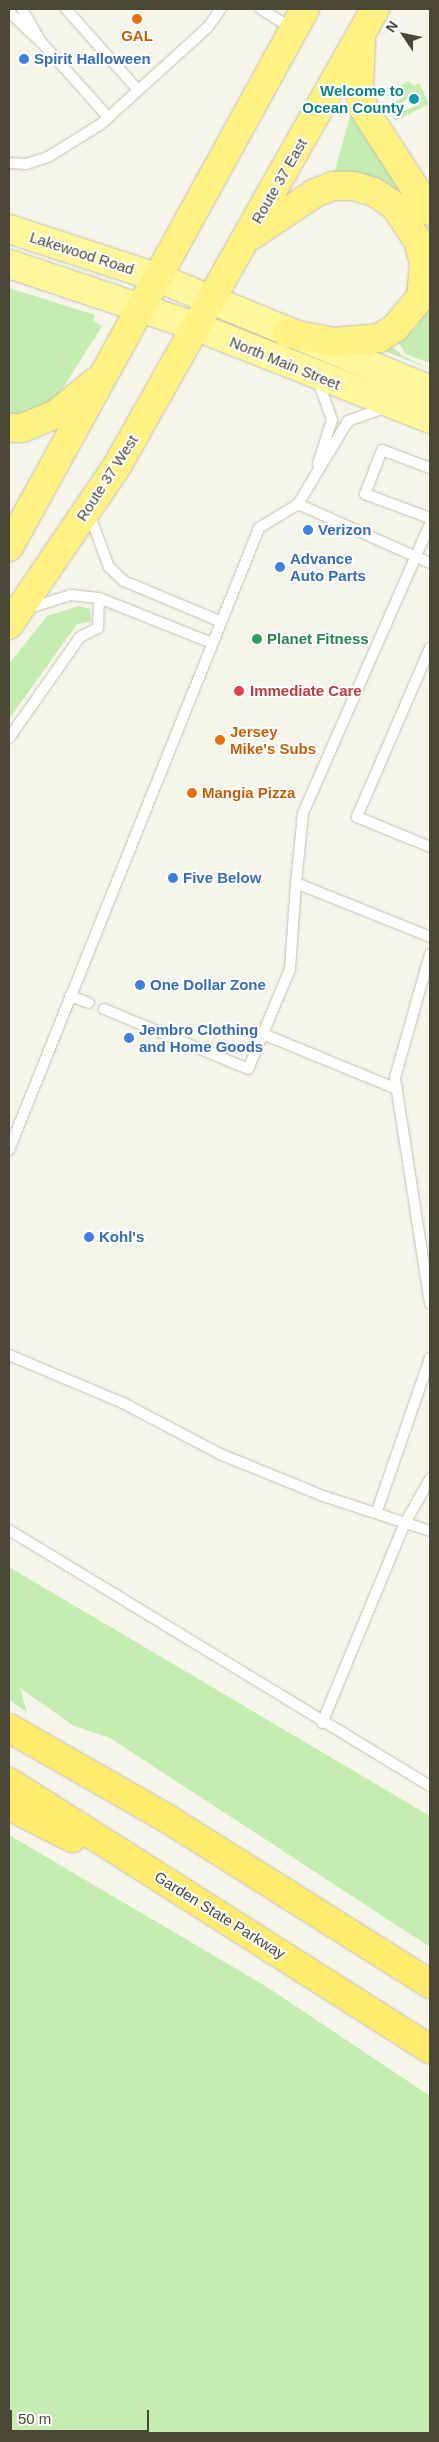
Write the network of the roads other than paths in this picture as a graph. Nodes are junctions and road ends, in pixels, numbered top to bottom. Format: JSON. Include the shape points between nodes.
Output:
{"nodes":[{"id":1,"x":22,"y":9,"type":"edge"},
{"id":2,"x":66,"y":9,"type":"edge"},
{"id":3,"x":221,"y":9,"type":"edge"},
{"id":4,"x":261,"y":9,"type":"edge"},
{"id":5,"x":375,"y":9,"type":"edge"},
{"id":6,"x":9,"y":12,"type":"edge"},
{"id":7,"x":299,"y":19,"type":"edge"},
{"id":8,"x":361,"y":34,"type":"junction"},
{"id":9,"x":42,"y":43,"type":"junction"},
{"id":10,"x":138,"y":90,"type":"junction"},
{"id":11,"x":108,"y":117,"type":"junction"},
{"id":12,"x":9,"y":163,"type":"edge"},
{"id":13,"x":430,"y":211,"type":"edge"},
{"id":14,"x":9,"y":229,"type":"edge"},
{"id":15,"x":244,"y":241,"type":"junction"},
{"id":16,"x":9,"y":264,"type":"edge"},
{"id":17,"x":156,"y":277,"type":"junction"},
{"id":18,"x":211,"y":300,"type":"junction"},
{"id":19,"x":139,"y":307,"type":"junction"},
{"id":20,"x":196,"y":327,"type":"junction"},
{"id":21,"x":287,"y":333,"type":"junction"},
{"id":22,"x":108,"y":371,"type":"junction"},
{"id":23,"x":316,"y":375,"type":"junction"},
{"id":24,"x":430,"y":390,"type":"edge"},
{"id":25,"x":393,"y":405,"type":"junction"},
{"id":26,"x":430,"y":420,"type":"edge"},
{"id":27,"x":9,"y":428,"type":"edge"},
{"id":28,"x":430,"y":468,"type":"edge"},
{"id":29,"x":314,"y":480,"type":"junction"},
{"id":30,"x":298,"y":504,"type":"junction"},
{"id":31,"x":88,"y":507,"type":"junction"},
{"id":32,"x":430,"y":518,"type":"edge"},
{"id":33,"x":430,"y":524,"type":"edge"},
{"id":34,"x":9,"y":546,"type":"edge"},
{"id":35,"x":417,"y":557,"type":"junction"},
{"id":36,"x":430,"y":563,"type":"edge"},
{"id":37,"x":99,"y":598,"type":"junction"},
{"id":38,"x":13,"y":618,"type":"edge"},
{"id":39,"x":219,"y":621,"type":"junction"},
{"id":40,"x":212,"y":643,"type":"junction"},
{"id":41,"x":430,"y":648,"type":"edge"},
{"id":42,"x":9,"y":738,"type":"edge"},
{"id":43,"x":430,"y":847,"type":"edge"},
{"id":44,"x":296,"y":883,"type":"junction"},
{"id":45,"x":430,"y":937,"type":"edge"},
{"id":46,"x":430,"y":954,"type":"edge"},
{"id":47,"x":70,"y":996,"type":"junction"},
{"id":48,"x":89,"y":1003,"type":"dead end"},
{"id":49,"x":104,"y":1009,"type":"dead end"},
{"id":50,"x":263,"y":1034,"type":"junction"},
{"id":51,"x":397,"y":1089,"type":"junction"},
{"id":52,"x":9,"y":1150,"type":"edge"},
{"id":53,"x":430,"y":1303,"type":"edge"},
{"id":54,"x":9,"y":1355,"type":"edge"},
{"id":55,"x":430,"y":1358,"type":"edge"},
{"id":56,"x":430,"y":1479,"type":"edge"},
{"id":57,"x":377,"y":1511,"type":"junction"},
{"id":58,"x":405,"y":1523,"type":"junction"},
{"id":59,"x":9,"y":1530,"type":"edge"},
{"id":60,"x":430,"y":1531,"type":"edge"},
{"id":61,"x":9,"y":1709,"type":"edge"},
{"id":62,"x":322,"y":1723,"type":"junction"},
{"id":63,"x":9,"y":1728,"type":"edge"},
{"id":64,"x":9,"y":1782,"type":"edge"},
{"id":65,"x":430,"y":1786,"type":"edge"},
{"id":66,"x":9,"y":1806,"type":"edge"},
{"id":67,"x":168,"y":1819,"type":"junction"},
{"id":68,"x":134,"y":1863,"type":"junction"},
{"id":69,"x":430,"y":1984,"type":"edge"},
{"id":70,"x":430,"y":2050,"type":"edge"}],
"edges":[{"from":1,"to":9,"type":"lane"},
{"from":2,"to":10,"type":"lane"},
{"from":3,"to":10,"type":"lane","via":[[207,28]]},
{"from":4,"to":7,"type":"lane"},
{"from":5,"to":8,"type":"highway","name":"Route 37 East"},
{"from":6,"to":9,"type":"lane"},
{"from":7,"to":17,"type":"highway"},
{"from":8,"to":13,"type":"highway","via":[[359,87],[363,108]]},
{"from":8,"to":15,"type":"highway","name":"Route 37 East"},
{"from":9,"to":11,"type":"lane"},
{"from":10,"to":11,"type":"lane"},
{"from":11,"to":12,"type":"lane","via":[[48,158],[26,164]]},
{"from":14,"to":17,"type":"main road","name":"Lakewood Road"},
{"from":15,"to":18,"type":"highway","name":"Route 37 East"},
{"from":15,"to":21,"type":"highway","via":[[303,199],[333,186],[374,192],[395,206],[418,241],[424,262],[421,297],[395,328],[378,338],[334,342]]},
{"from":16,"to":19,"type":"main road","name":"Lakewood Road"},
{"from":17,"to":18,"type":"main road","name":"North Main Street"},
{"from":17,"to":19,"type":"highway"},
{"from":18,"to":20,"type":"highway","name":"Route 37 East"},
{"from":18,"to":21,"type":"main road","name":"North Main Street"},
{"from":19,"to":20,"type":"main road","name":"North Main Street"},
{"from":19,"to":22,"type":"highway"},
{"from":20,"to":23,"type":"main road","name":"North Main Street"},
{"from":20,"to":31,"type":"highway","name":"Route 37 West","via":[[117,466]]},
{"from":21,"to":24,"type":"main road","name":"North Main Street"},
{"from":22,"to":27,"type":"highway","via":[[54,415],[22,428]]},
{"from":22,"to":34,"type":"highway"},
{"from":23,"to":25,"type":"main road","name":"North Main Street"},
{"from":23,"to":29,"type":"lane","via":[[332,420]]},
{"from":25,"to":26,"type":"main road","name":"North Main Street"},
{"from":25,"to":29,"type":"lane","via":[[348,421]]},
{"from":28,"to":32,"type":"lane","via":[[382,450],[365,494]]},
{"from":29,"to":30,"type":"lane"},
{"from":30,"to":35,"type":"lane"},
{"from":30,"to":39,"type":"lane","via":[[259,528]]},
{"from":31,"to":38,"type":"highway","name":"Route 37 West"},
{"from":31,"to":39,"type":"lane","via":[[109,567],[124,581]]},
{"from":33,"to":35,"type":"lane"},
{"from":35,"to":36,"type":"lane"},
{"from":35,"to":44,"type":"lane","via":[[303,813]]},
{"from":37,"to":38,"type":"lane","via":[[70,595]]},
{"from":37,"to":40,"type":"lane"},
{"from":37,"to":42,"type":"lane","via":[[98,628],[80,637]]},
{"from":39,"to":40,"type":"lane"},
{"from":40,"to":47,"type":"lane"},
{"from":41,"to":43,"type":"lane","via":[[357,818]]},
{"from":44,"to":45,"type":"lane"},
{"from":44,"to":50,"type":"lane","via":[[290,969]]},
{"from":46,"to":51,"type":"lane","via":[[396,1078]]},
{"from":47,"to":48,"type":"lane"},
{"from":47,"to":52,"type":"lane"},
{"from":49,"to":50,"type":"lane","via":[[248,1069]]},
{"from":50,"to":51,"type":"lane"},
{"from":51,"to":53,"type":"lane"},
{"from":54,"to":57,"type":"lane","via":[[122,1403],[220,1454],[323,1496]]},
{"from":55,"to":57,"type":"lane"},
{"from":56,"to":58,"type":"lane"},
{"from":57,"to":58,"type":"lane"},
{"from":58,"to":60,"type":"lane"},
{"from":58,"to":62,"type":"lane"},
{"from":59,"to":62,"type":"lane","via":[[297,1701]]},
{"from":61,"to":67,"type":"highway"},
{"from":62,"to":65,"type":"lane"},
{"from":63,"to":67,"type":"highway"},
{"from":64,"to":68,"type":"highway","name":"Garden State Parkway"},
{"from":66,"to":68,"type":"highway"},
{"from":67,"to":69,"type":"highway"},
{"from":68,"to":70,"type":"highway","name":"Garden State Parkway"}]}
